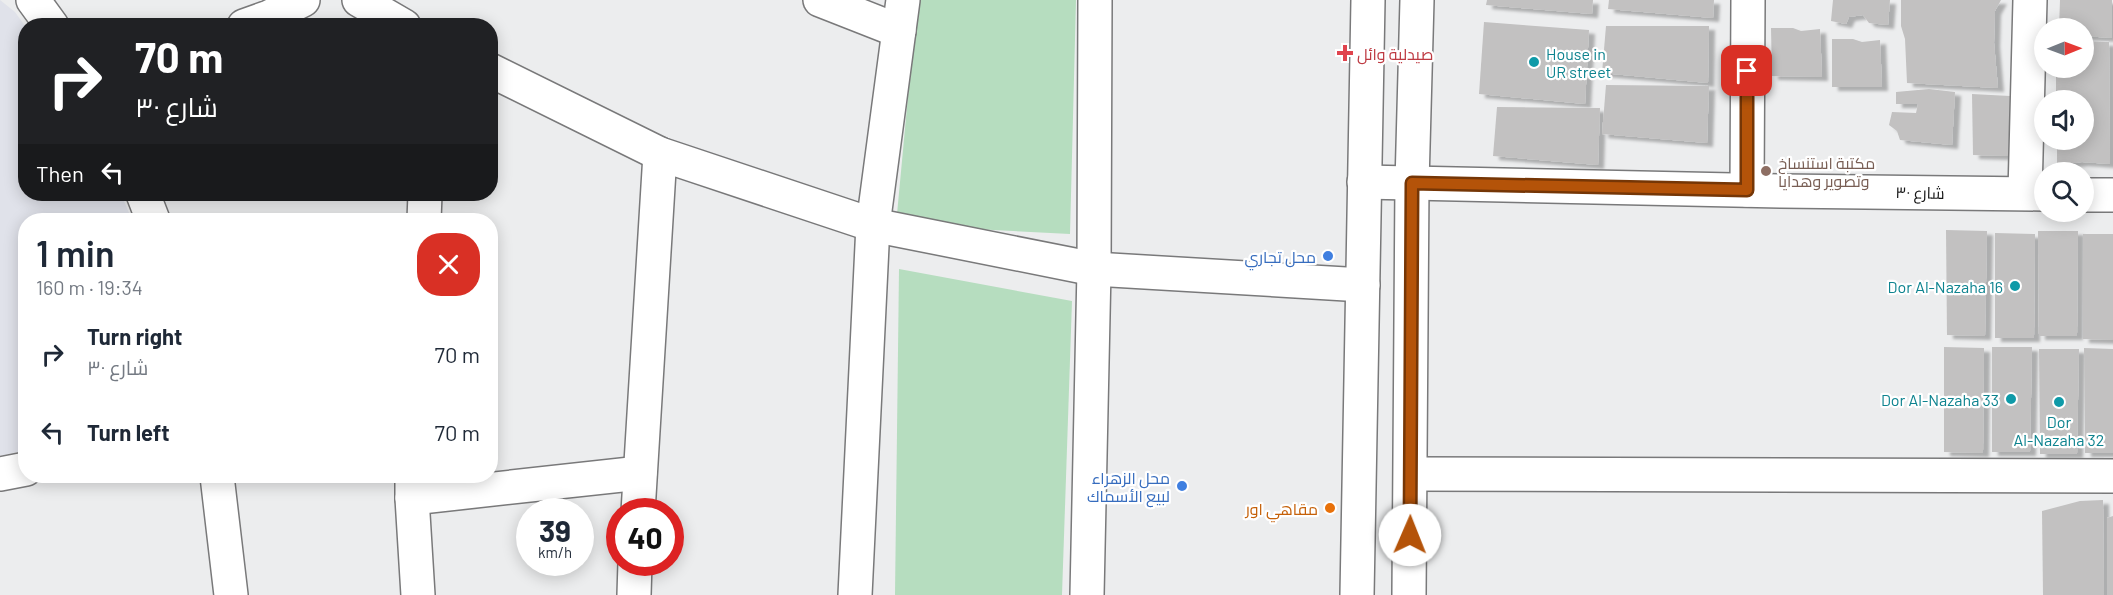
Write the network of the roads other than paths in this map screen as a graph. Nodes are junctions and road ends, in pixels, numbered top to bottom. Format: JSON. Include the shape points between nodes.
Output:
{"nodes":[{"id":1,"x":33,"y":0,"type":"edge"},
{"id":2,"x":303,"y":0,"type":"edge"},
{"id":3,"x":359,"y":0,"type":"edge"},
{"id":4,"x":820,"y":0,"type":"edge"},
{"id":5,"x":1095,"y":0,"type":"edge"},
{"id":6,"x":1368,"y":0,"type":"edge"},
{"id":7,"x":1417,"y":0,"type":"edge"},
{"id":8,"x":1748,"y":0,"type":"edge"},
{"id":9,"x":2030,"y":0,"type":"edge"},
{"id":10,"x":901,"y":16,"type":"edge"},
{"id":11,"x":46,"y":18,"type":"edge"},
{"id":12,"x":266,"y":18,"type":"edge"},
{"id":13,"x":390,"y":18,"type":"edge"},
{"id":14,"x":498,"y":74,"type":"edge"},
{"id":15,"x":660,"y":154,"type":"junction"},
{"id":16,"x":2034,"y":162,"type":"edge"},
{"id":17,"x":1364,"y":182,"type":"junction"},
{"id":18,"x":1412,"y":183,"type":"junction"},
{"id":19,"x":1747,"y":190,"type":"junction"},
{"id":20,"x":2034,"y":194,"type":"edge"},
{"id":21,"x":2094,"y":195,"type":"edge"},
{"id":22,"x":2113,"y":195,"type":"edge"},
{"id":23,"x":873,"y":225,"type":"junction"},
{"id":24,"x":1094,"y":269,"type":"junction"},
{"id":25,"x":1363,"y":285,"type":"junction"},
{"id":26,"x":18,"y":471,"type":"edge"},
{"id":27,"x":640,"y":473,"type":"junction"},
{"id":28,"x":0,"y":474,"type":"edge"},
{"id":29,"x":1411,"y":474,"type":"junction"},
{"id":30,"x":2113,"y":476,"type":"edge"},
{"id":31,"x":498,"y":482,"type":"edge"},
{"id":32,"x":218,"y":483,"type":"edge"},
{"id":33,"x":477,"y":483,"type":"edge"},
{"id":34,"x":412,"y":487,"type":"edge"},
{"id":35,"x":639,"y":498,"type":"edge"},
{"id":36,"x":635,"y":576,"type":"edge"},
{"id":37,"x":231,"y":595,"type":"edge"},
{"id":38,"x":418,"y":595,"type":"edge"},
{"id":39,"x":634,"y":595,"type":"edge"},
{"id":40,"x":855,"y":595,"type":"edge"},
{"id":41,"x":1087,"y":595,"type":"edge"},
{"id":42,"x":1357,"y":595,"type":"edge"},
{"id":43,"x":1409,"y":595,"type":"edge"}],
"edges":[{"from":1,"to":11,"type":"street"},
{"from":2,"to":12,"type":"street"},
{"from":3,"to":13,"type":"street"},
{"from":4,"to":10,"type":"street"},
{"from":5,"to":24,"type":"street"},
{"from":6,"to":17,"type":"street"},
{"from":7,"to":18,"type":"street"},
{"from":8,"to":19,"type":"street"},
{"from":9,"to":16,"type":"street"},
{"from":10,"to":23,"type":"street"},
{"from":14,"to":15,"type":"street"},
{"from":15,"to":23,"type":"street"},
{"from":15,"to":27,"type":"street"},
{"from":17,"to":18,"type":"street","name":"شارع ٣٠"},
{"from":17,"to":25,"type":"street"},
{"from":18,"to":19,"type":"street","name":"شارع ٣٠"},
{"from":18,"to":29,"type":"street"},
{"from":19,"to":20,"type":"street","name":"شارع ٣٠"},
{"from":21,"to":22,"type":"street"},
{"from":23,"to":24,"type":"street"},
{"from":23,"to":40,"type":"street"},
{"from":24,"to":25,"type":"street"},
{"from":24,"to":41,"type":"street"},
{"from":25,"to":42,"type":"street"},
{"from":26,"to":28,"type":"street"},
{"from":27,"to":31,"type":"street"},
{"from":27,"to":35,"type":"street"},
{"from":29,"to":30,"type":"street"},
{"from":29,"to":43,"type":"street"},
{"from":32,"to":37,"type":"street"},
{"from":33,"to":34,"type":"street"},
{"from":34,"to":38,"type":"street"},
{"from":36,"to":39,"type":"street"}]}
